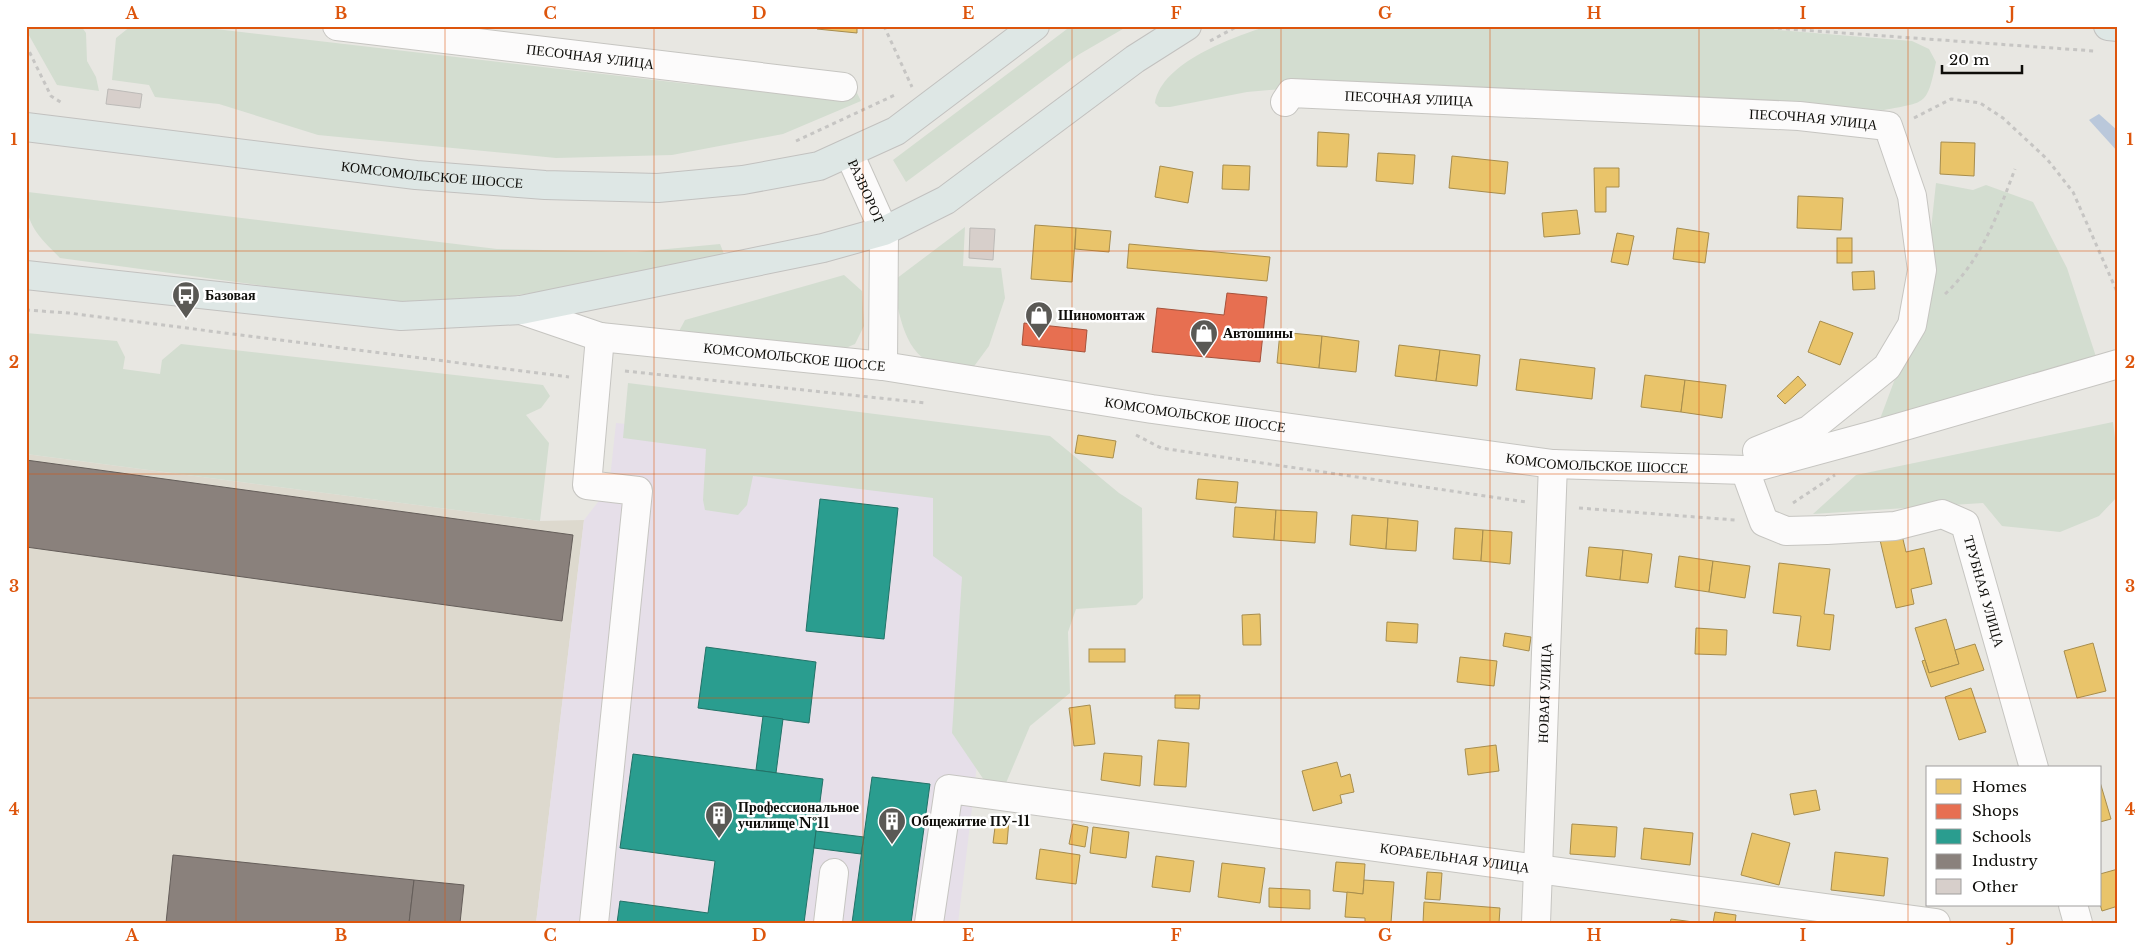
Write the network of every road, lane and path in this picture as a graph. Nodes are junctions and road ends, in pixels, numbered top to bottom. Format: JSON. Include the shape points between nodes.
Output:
{"nodes":[{"id":1,"x":337,"y":26,"type":"edge"},
{"id":2,"x":884,"y":26,"type":"edge"},
{"id":3,"x":1035,"y":26,"type":"edge"},
{"id":4,"x":1187,"y":26,"type":"edge"},
{"id":5,"x":1746,"y":26,"type":"edge"},
{"id":6,"x":2118,"y":27,"type":"edge"},
{"id":7,"x":2104,"y":39,"type":"edge"},
{"id":8,"x":26,"y":45,"type":"edge"},
{"id":9,"x":919,"y":81,"type":"dead end"},
{"id":10,"x":843,"y":87,"type":"dead end"},
{"id":11,"x":912,"y":87,"type":"junction"},
{"id":12,"x":1285,"y":102,"type":"dead end"},
{"id":13,"x":64,"y":105,"type":"dead end"},
{"id":14,"x":1888,"y":126,"type":"junction"},
{"id":15,"x":26,"y":127,"type":"edge"},
{"id":16,"x":793,"y":142,"type":"dead end"},
{"id":17,"x":849,"y":153,"type":"junction"},
{"id":18,"x":2015,"y":169,"type":"dead end"},
{"id":19,"x":884,"y":231,"type":"junction"},
{"id":20,"x":26,"y":275,"type":"edge"},
{"id":21,"x":2118,"y":294,"type":"edge"},
{"id":22,"x":26,"y":310,"type":"edge"},
{"id":23,"x":521,"y":310,"type":"junction"},
{"id":24,"x":1912,"y":325,"type":"junction"},
{"id":25,"x":600,"y":336,"type":"junction"},
{"id":26,"x":2118,"y":364,"type":"edge"},
{"id":27,"x":882,"y":366,"type":"junction"},
{"id":28,"x":597,"y":373,"type":"junction"},
{"id":29,"x":926,"y":403,"type":"dead end"},
{"id":30,"x":1129,"y":432,"type":"dead end"},
{"id":31,"x":1553,"y":464,"type":"junction"},
{"id":32,"x":1712,"y":470,"type":"junction"},
{"id":33,"x":1745,"y":470,"type":"junction"},
{"id":34,"x":1837,"y":474,"type":"dead end"},
{"id":35,"x":1553,"y":506,"type":"junction"},
{"id":36,"x":1764,"y":522,"type":"junction"},
{"id":37,"x":2033,"y":766,"type":"edge"},
{"id":38,"x":1537,"y":870,"type":"junction"},
{"id":39,"x":834,"y":873,"type":"dead end"},
{"id":40,"x":2073,"y":906,"type":"edge"},
{"id":41,"x":594,"y":923,"type":"edge"},
{"id":42,"x":828,"y":923,"type":"edge"},
{"id":43,"x":929,"y":923,"type":"edge"},
{"id":44,"x":1536,"y":923,"type":"edge"},
{"id":45,"x":1936,"y":923,"type":"edge"},
{"id":46,"x":2078,"y":923,"type":"edge"}],
"edges":[{"from":1,"to":10,"type":"street","name":"ПЕСОЧНАЯ УЛИЦА"},
{"from":2,"to":11,"type":"path"},
{"from":3,"to":17,"type":"main road","name":"КОМСОМОЛЬСКОЕ ШОССЕ","via":[[896,130]]},
{"from":4,"to":19,"type":"main road","name":"КОМСОМОЛЬСКОЕ ШОССЕ","via":[[1135,58],[946,200]]},
{"from":5,"to":7,"type":"path","via":[[2008,45]]},
{"from":6,"to":7,"type":"main road"},
{"from":8,"to":13,"type":"path","via":[[51,96]]},
{"from":9,"to":11,"type":"path"},
{"from":11,"to":16,"type":"path"},
{"from":12,"to":14,"type":"street","name":"ПЕСОЧНАЯ УЛИЦА","via":[[1292,93],[1799,116]]},
{"from":14,"to":21,"type":"path","via":[[1910,121],[1951,99],[1980,103],[2003,118],[2047,159],[2073,192]]},
{"from":14,"to":24,"type":"street","name":"ПЕСОЧНАЯ УЛИЦА","via":[[1912,196],[1922,270]]},
{"from":15,"to":17,"type":"main road","name":"КОМСОМОЛЬСКОЕ ШОССЕ","via":[[416,175],[545,185],[658,188],[743,180],[819,166]]},
{"from":17,"to":19,"type":"street","name":"РАЗВОРОТ"},
{"from":18,"to":24,"type":"path","via":[[1990,233],[1958,282]]},
{"from":19,"to":23,"type":"main road","name":"КОМСОМОЛЬСКОЕ ШОССЕ","via":[[823,248]]},
{"from":19,"to":27,"type":"street"},
{"from":20,"to":23,"type":"main road","name":"КОМСОМОЛЬСКОЕ ШОССЕ","via":[[400,316]]},
{"from":22,"to":28,"type":"path","via":[[569,377]]},
{"from":23,"to":25,"type":"street","name":"КОМСОМОЛЬСКОЕ ШОССЕ"},
{"from":24,"to":32,"type":"street","name":"ПЕСОЧНАЯ УЛИЦА","via":[[1887,367],[1809,430]]},
{"from":25,"to":27,"type":"street","name":"КОМСОМОЛЬСКОЕ ШОССЕ"},
{"from":25,"to":28,"type":"street"},
{"from":26,"to":33,"type":"street","name":"КОМСОМОЛЬСКОЕ ШОССЕ"},
{"from":27,"to":31,"type":"street","name":"КОМСОМОЛЬСКОЕ ШОССЕ","via":[[1152,409]]},
{"from":28,"to":29,"type":"path","via":[[632,370]]},
{"from":28,"to":41,"type":"street","via":[[587,484],[638,491]]},
{"from":30,"to":35,"type":"path","via":[[1160,448]]},
{"from":31,"to":32,"type":"street","name":"КОМСОМОЛЬСКОЕ ШОССЕ"},
{"from":31,"to":35,"type":"street","name":"НОВАЯ УЛИЦА"},
{"from":32,"to":33,"type":"street","name":"КОМСОМОЛЬСКОЕ ШОССЕ"},
{"from":33,"to":36,"type":"street"},
{"from":34,"to":36,"type":"path"},
{"from":35,"to":36,"type":"path"},
{"from":35,"to":38,"type":"street","name":"НОВАЯ УЛИЦА"},
{"from":36,"to":37,"type":"street","name":"ТРУБНАЯ УЛИЦА","via":[[1786,531],[1827,530],[1895,526],[1942,514],[1965,524]]},
{"from":38,"to":43,"type":"street","name":"КОРАБЕЛЬНАЯ УЛИЦА","via":[[949,790]]},
{"from":38,"to":44,"type":"street","name":"НОВАЯ УЛИЦА"},
{"from":38,"to":45,"type":"street","name":"КОРАБЕЛЬНАЯ УЛИЦА"},
{"from":39,"to":42,"type":"street"},
{"from":40,"to":46,"type":"street"}]}
